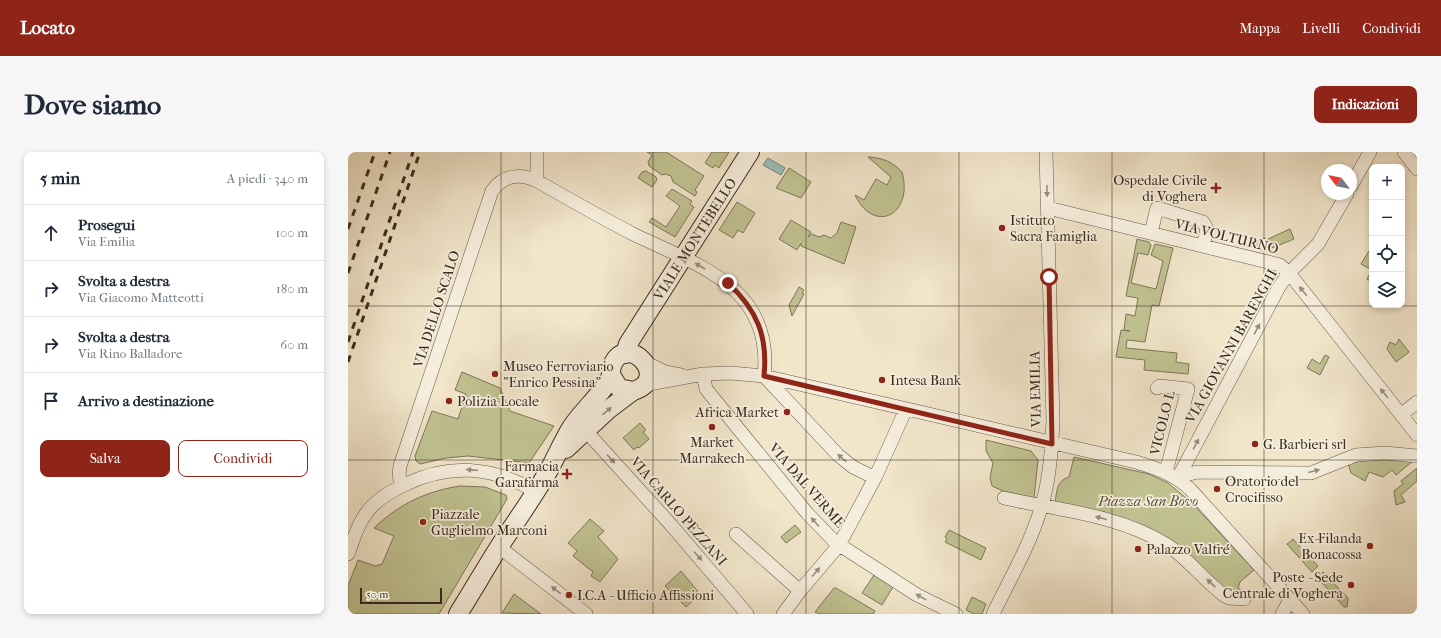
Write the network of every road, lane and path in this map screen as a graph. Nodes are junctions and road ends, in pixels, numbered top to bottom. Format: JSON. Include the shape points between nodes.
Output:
{"nodes":[{"id":1,"x":537,"y":152,"type":"edge"},
{"id":2,"x":750,"y":152,"type":"edge"},
{"id":3,"x":1046,"y":152,"type":"edge"},
{"id":4,"x":1370,"y":152,"type":"edge"},
{"id":5,"x":1404,"y":152,"type":"edge"},
{"id":6,"x":1417,"y":169,"type":"edge"},
{"id":7,"x":1357,"y":175,"type":"edge"},
{"id":8,"x":537,"y":181,"type":"junction"},
{"id":9,"x":1344,"y":200,"type":"edge"},
{"id":10,"x":1048,"y":208,"type":"junction"},
{"id":11,"x":1151,"y":233,"type":"junction"},
{"id":12,"x":1203,"y":246,"type":"junction"},
{"id":13,"x":683,"y":257,"type":"junction"},
{"id":14,"x":1289,"y":273,"type":"junction"},
{"id":15,"x":637,"y":357,"type":"junction"},
{"id":16,"x":703,"y":374,"type":"junction"},
{"id":17,"x":611,"y":375,"type":"junction"},
{"id":18,"x":687,"y":376,"type":"junction"},
{"id":19,"x":764,"y":376,"type":"junction"},
{"id":20,"x":638,"y":388,"type":"junction"},
{"id":21,"x":1157,"y":388,"type":"dead end"},
{"id":22,"x":1417,"y":402,"type":"edge"},
{"id":23,"x":587,"y":408,"type":"junction"},
{"id":24,"x":906,"y":409,"type":"junction"},
{"id":25,"x":1401,"y":415,"type":"junction"},
{"id":26,"x":585,"y":430,"type":"junction"},
{"id":27,"x":1417,"y":435,"type":"edge"},
{"id":28,"x":1052,"y":444,"type":"junction"},
{"id":29,"x":1417,"y":456,"type":"edge"},
{"id":30,"x":550,"y":468,"type":"junction"},
{"id":31,"x":1166,"y":472,"type":"junction"},
{"id":32,"x":875,"y":478,"type":"junction"},
{"id":33,"x":1180,"y":480,"type":"junction"},
{"id":34,"x":402,"y":486,"type":"junction"},
{"id":35,"x":535,"y":491,"type":"junction"},
{"id":36,"x":1004,"y":498,"type":"dead end"},
{"id":37,"x":1042,"y":506,"type":"junction"},
{"id":38,"x":736,"y":534,"type":"dead end"},
{"id":39,"x":839,"y":545,"type":"junction"},
{"id":40,"x":499,"y":547,"type":"junction"},
{"id":41,"x":348,"y":554,"type":"edge"},
{"id":42,"x":800,"y":591,"type":"junction"},
{"id":43,"x":1244,"y":599,"type":"dead end"},
{"id":44,"x":1290,"y":600,"type":"junction"},
{"id":45,"x":458,"y":614,"type":"edge"},
{"id":46,"x":586,"y":614,"type":"edge"},
{"id":47,"x":747,"y":614,"type":"edge"},
{"id":48,"x":783,"y":614,"type":"edge"},
{"id":49,"x":956,"y":614,"type":"edge"},
{"id":50,"x":994,"y":614,"type":"edge"},
{"id":51,"x":1282,"y":614,"type":"edge"},
{"id":52,"x":1303,"y":614,"type":"edge"}],
"edges":[{"from":1,"to":8,"type":"street"},
{"from":2,"to":13,"type":"street","name":"VIALE MONTEBELLO"},
{"from":3,"to":10,"type":"street","name":"VIA EMILIA","one_way":true},
{"from":4,"to":7,"type":"street"},
{"from":5,"to":6,"type":"street"},
{"from":8,"to":13,"type":"street","name":"VIA DELLO SCALO","via":[[634,234]]},
{"from":8,"to":34,"type":"street","name":"VIA DELLO SCALO","via":[[518,176],[497,183],[492,191],[400,466]]},
{"from":9,"to":14,"type":"street","name":"VIA GIOVANNI BARENGHI","via":[[1318,244]]},
{"from":10,"to":11,"type":"street","name":"VIA VOLTURNO"},
{"from":10,"to":28,"type":"street","name":"VIA EMILIA"},
{"from":11,"to":12,"type":"street","name":"VIA VOLTURNO"},
{"from":11,"to":12,"type":"street","via":[[1157,208],[1203,222],[1207,229]]},
{"from":12,"to":14,"type":"street","name":"VIA VOLTURNO","via":[[1277,264]]},
{"from":13,"to":15,"type":"street","name":"VIALE MONTEBELLO","via":[[637,329]]},
{"from":19,"to":13,"type":"street","name":"VIA DELLO SCALO","one_way":true,"via":[[765,346],[762,332],[749,305],[728,283]]},
{"from":25,"to":14,"type":"street","name":"VIA VOLTURNO","one_way":true},
{"from":33,"to":14,"type":"street","name":"VIA GIOVANNI BARENGHI","one_way":true,"via":[[1279,287]]},
{"from":15,"to":17,"type":"street","via":[[615,360],[610,370]]},
{"from":15,"to":18,"type":"street","via":[[665,372]]},
{"from":15,"to":20,"type":"street","via":[[648,374]]},
{"from":16,"to":18,"type":"street"},
{"from":16,"to":19,"type":"street"},
{"from":39,"to":16,"type":"street","name":"VIA DAL VERME","one_way":true,"via":[[807,513],[706,389]]},
{"from":17,"to":20,"type":"street","via":[[618,388]]},
{"from":17,"to":23,"type":"street"},
{"from":18,"to":20,"type":"street"},
{"from":19,"to":24,"type":"street"},
{"from":32,"to":19,"type":"street","one_way":true,"via":[[838,455]]},
{"from":26,"to":20,"type":"street","one_way":true},
{"from":21,"to":31,"type":"street","name":"VICOLO L","via":[[1160,386],[1188,389]]},
{"from":22,"to":25,"type":"street"},
{"from":23,"to":26,"type":"street"},
{"from":23,"to":30,"type":"street","via":[[571,427]]},
{"from":24,"to":28,"type":"street"},
{"from":24,"to":32,"type":"street"},
{"from":25,"to":27,"type":"street","name":"VIA VOLTURNO"},
{"from":26,"to":30,"type":"street"},
{"from":26,"to":47,"type":"street","name":"VIA CARLO PEZZANI","one_way":true},
{"from":28,"to":31,"type":"street","via":[[1136,462]]},
{"from":28,"to":37,"type":"street","name":"VIA EMILIA"},
{"from":33,"to":29,"type":"street","one_way":true,"via":[[1197,472],[1311,473],[1356,455],[1385,453]]},
{"from":30,"to":35,"type":"street"},
{"from":31,"to":33,"type":"street"},
{"from":32,"to":39,"type":"street"},
{"from":33,"to":44,"type":"street"},
{"from":35,"to":34,"type":"street","one_way":true,"via":[[497,474],[459,469],[438,472]]},
{"from":34,"to":41,"type":"street","via":[[381,499],[365,514]]},
{"from":35,"to":40,"type":"street"},
{"from":36,"to":37,"type":"street"},
{"from":43,"to":37,"type":"street","one_way":true,"via":[[1225,596],[1183,556],[1157,540],[1104,518]]},
{"from":37,"to":50,"type":"street","name":"VIA EMILIA","via":[[1030,538]]},
{"from":38,"to":42,"type":"street"},
{"from":42,"to":39,"type":"street","one_way":true},
{"from":49,"to":39,"type":"street","name":"VIA DAL VERME","one_way":true,"via":[[917,595]]},
{"from":40,"to":45,"type":"street"},
{"from":46,"to":40,"type":"street","one_way":true},
{"from":42,"to":48,"type":"street"},
{"from":44,"to":51,"type":"street"},
{"from":44,"to":52,"type":"street"}]}
